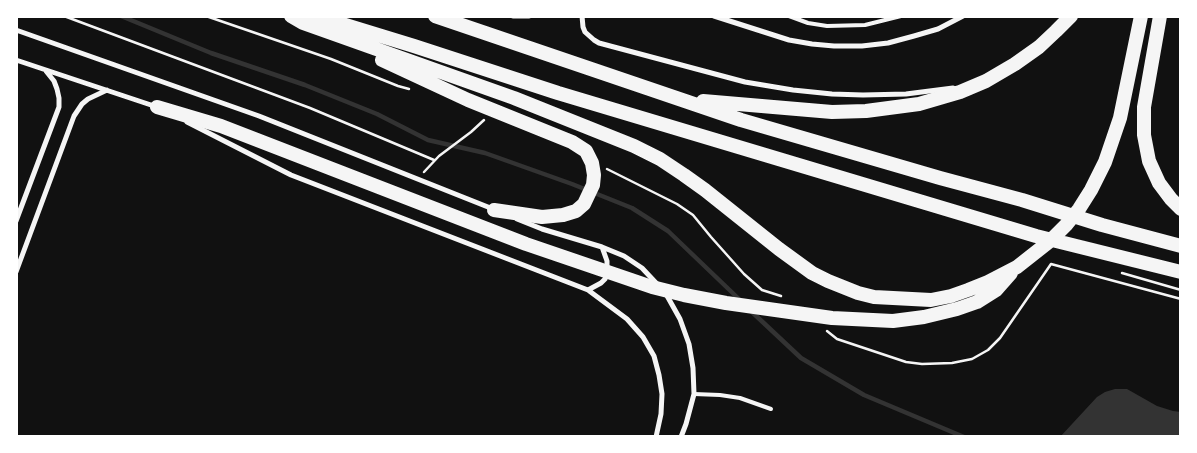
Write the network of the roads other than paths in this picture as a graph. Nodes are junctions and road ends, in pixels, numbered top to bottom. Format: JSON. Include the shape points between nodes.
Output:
{"nodes":[{"id":1,"x":291,"y":16,"type":"edge"},
{"id":2,"x":435,"y":16,"type":"edge"},
{"id":3,"x":513,"y":16,"type":"edge"},
{"id":4,"x":529,"y":16,"type":"edge"},
{"id":5,"x":582,"y":16,"type":"edge"},
{"id":6,"x":714,"y":16,"type":"edge"},
{"id":7,"x":789,"y":16,"type":"edge"},
{"id":8,"x":901,"y":16,"type":"edge"},
{"id":9,"x":963,"y":16,"type":"edge"},
{"id":10,"x":1071,"y":16,"type":"edge"},
{"id":11,"x":1141,"y":16,"type":"edge"},
{"id":12,"x":1160,"y":16,"type":"edge"},
{"id":13,"x":310,"y":20,"type":"edge"},
{"id":14,"x":16,"y":30,"type":"edge"},
{"id":15,"x":16,"y":60,"type":"edge"},
{"id":16,"x":45,"y":70,"type":"junction"},
{"id":17,"x":986,"y":82,"type":"junction"},
{"id":18,"x":107,"y":90,"type":"junction"},
{"id":19,"x":680,"y":99,"type":"junction"},
{"id":20,"x":157,"y":106,"type":"junction"},
{"id":21,"x":1181,"y":209,"type":"edge"},
{"id":22,"x":494,"y":210,"type":"junction"},
{"id":23,"x":16,"y":221,"type":"edge"},
{"id":24,"x":1181,"y":246,"type":"edge"},
{"id":25,"x":602,"y":247,"type":"junction"},
{"id":26,"x":1016,"y":267,"type":"junction"},
{"id":27,"x":16,"y":272,"type":"edge"},
{"id":28,"x":1181,"y":272,"type":"edge"},
{"id":29,"x":588,"y":290,"type":"junction"},
{"id":30,"x":694,"y":394,"type":"junction"},
{"id":31,"x":771,"y":410,"type":"dead end"},
{"id":32,"x":656,"y":437,"type":"edge"},
{"id":33,"x":681,"y":437,"type":"edge"}],
"edges":[{"from":1,"to":13,"type":"highway"},
{"from":2,"to":19,"type":"highway"},
{"from":3,"to":4,"type":"street"},
{"from":5,"to":17,"type":"street","via":[[585,32],[599,43],[745,82],[793,90],[863,95],[906,94]]},
{"from":6,"to":9,"type":"street","via":[[789,40],[834,46],[862,46],[914,36],[938,29]]},
{"from":7,"to":8,"type":"lane","via":[[827,26],[865,26]]},
{"from":10,"to":17,"type":"highway","via":[[1039,47]]},
{"from":11,"to":26,"type":"highway","via":[[1120,118],[1105,162],[1091,190],[1067,224]]},
{"from":12,"to":21,"type":"highway","via":[[1144,107],[1144,135],[1149,161],[1159,184]]},
{"from":13,"to":22,"type":"highway","via":[[468,100],[572,142],[586,151],[592,163],[593,185],[584,204],[576,211],[542,217]]},
{"from":13,"to":26,"type":"highway","via":[[634,146],[684,175],[812,273],[858,293],[931,300],[968,290]]},
{"from":13,"to":28,"type":"highway","via":[[414,46],[568,96],[1036,236]]},
{"from":14,"to":22,"type":"street","via":[[259,116]]},
{"from":15,"to":16,"type":"street"},
{"from":16,"to":18,"type":"street"},
{"from":16,"to":23,"type":"street","via":[[54,81],[59,107]]},
{"from":17,"to":19,"type":"highway","via":[[919,104],[866,111],[832,112]]},
{"from":18,"to":20,"type":"street"},
{"from":18,"to":27,"type":"street","via":[[88,99],[74,116]]},
{"from":19,"to":24,"type":"highway","via":[[741,120]]},
{"from":20,"to":26,"type":"highway","via":[[221,126],[526,244],[652,287],[726,303],[832,318],[893,321],[924,317],[976,302],[996,290]]},
{"from":20,"to":29,"type":"street","via":[[291,175]]},
{"from":22,"to":25,"type":"street"},
{"from":25,"to":29,"type":"street","via":[[607,274],[601,283]]},
{"from":25,"to":30,"type":"street","via":[[642,268],[667,296],[689,344]]},
{"from":29,"to":32,"type":"street","via":[[627,319],[654,356],[662,394]]},
{"from":30,"to":31,"type":"lane","via":[[740,398]]},
{"from":30,"to":33,"type":"street"}]}
